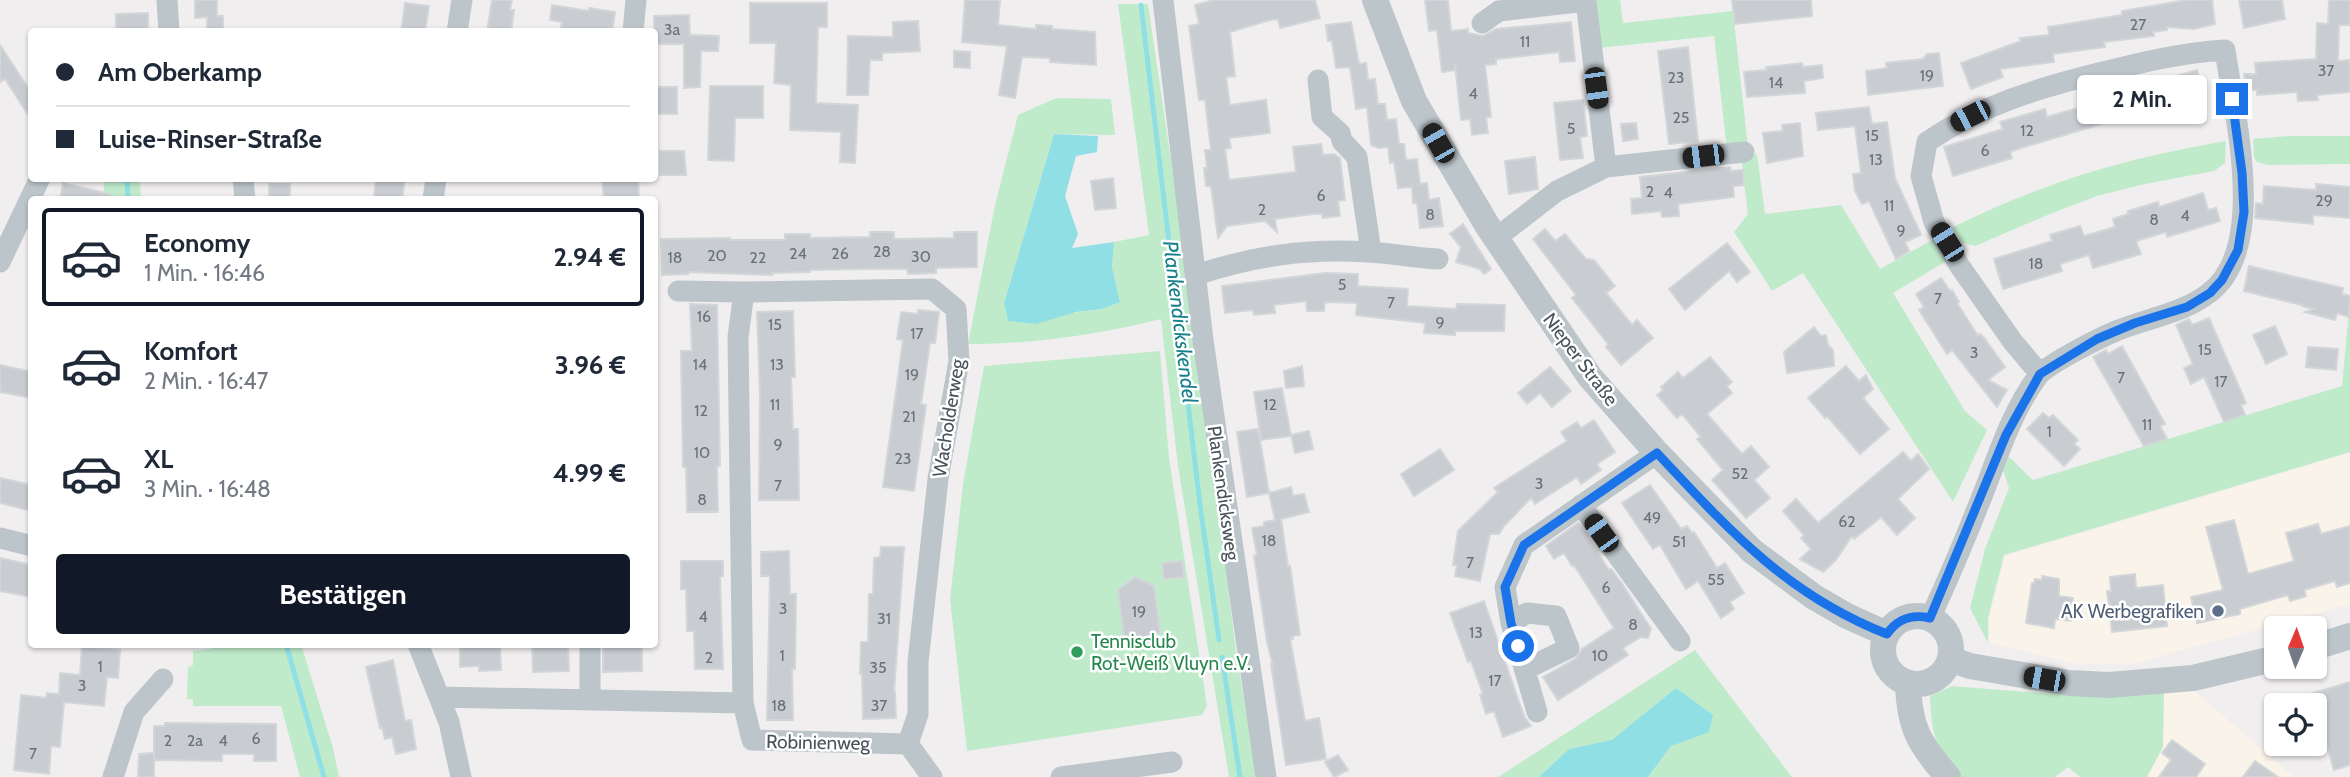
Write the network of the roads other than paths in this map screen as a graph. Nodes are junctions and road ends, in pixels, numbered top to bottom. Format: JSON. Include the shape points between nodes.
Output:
{"nodes":[{"id":1,"x":167,"y":0,"type":"edge"},
{"id":2,"x":462,"y":0,"type":"edge"},
{"id":3,"x":635,"y":0,"type":"edge"},
{"id":4,"x":1163,"y":0,"type":"edge"},
{"id":5,"x":1375,"y":0,"type":"edge"},
{"id":6,"x":1482,"y":23,"type":"dead end"},
{"id":7,"x":169,"y":28,"type":"edge"},
{"id":8,"x":458,"y":28,"type":"edge"},
{"id":9,"x":633,"y":28,"type":"edge"},
{"id":10,"x":1318,"y":80,"type":"dead end"},
{"id":11,"x":1744,"y":152,"type":"dead end"},
{"id":12,"x":1606,"y":167,"type":"junction"},
{"id":13,"x":28,"y":203,"type":"edge"},
{"id":14,"x":1496,"y":238,"type":"junction"},
{"id":15,"x":1371,"y":252,"type":"junction"},
{"id":16,"x":1438,"y":259,"type":"dead end"},
{"id":17,"x":0,"y":262,"type":"edge"},
{"id":18,"x":1196,"y":275,"type":"junction"},
{"id":19,"x":678,"y":291,"type":"dead end"},
{"id":20,"x":744,"y":292,"type":"junction"},
{"id":21,"x":2040,"y":374,"type":"junction"},
{"id":22,"x":1657,"y":453,"type":"junction"},
{"id":23,"x":1581,"y":505,"type":"junction"},
{"id":24,"x":0,"y":538,"type":"edge"},
{"id":25,"x":28,"y":545,"type":"edge"},
{"id":26,"x":1930,"y":618,"type":"junction"},
{"id":27,"x":1511,"y":623,"type":"junction"},
{"id":28,"x":1887,"y":634,"type":"junction"},
{"id":29,"x":2350,"y":636,"type":"edge"},
{"id":30,"x":1680,"y":641,"type":"dead end"},
{"id":31,"x":2328,"y":643,"type":"edge"},
{"id":32,"x":420,"y":648,"type":"edge"},
{"id":33,"x":590,"y":648,"type":"edge"},
{"id":34,"x":1950,"y":659,"type":"junction"},
{"id":35,"x":2264,"y":661,"type":"edge"},
{"id":36,"x":1526,"y":669,"type":"junction"},
{"id":37,"x":163,"y":679,"type":"dead end"},
{"id":38,"x":1908,"y":683,"type":"junction"},
{"id":39,"x":439,"y":697,"type":"junction"},
{"id":40,"x":590,"y":700,"type":"junction"},
{"id":41,"x":743,"y":703,"type":"junction"},
{"id":42,"x":1537,"y":712,"type":"dead end"},
{"id":43,"x":908,"y":744,"type":"junction"},
{"id":44,"x":1172,"y":762,"type":"dead end"},
{"id":45,"x":1098,"y":775,"type":"edge"},
{"id":46,"x":113,"y":777,"type":"edge"},
{"id":47,"x":461,"y":777,"type":"edge"},
{"id":48,"x":932,"y":777,"type":"edge"},
{"id":49,"x":1061,"y":777,"type":"edge"},
{"id":50,"x":1266,"y":777,"type":"edge"},
{"id":51,"x":1948,"y":777,"type":"edge"}],
"edges":[{"from":1,"to":7,"type":"street"},
{"from":2,"to":8,"type":"street"},
{"from":3,"to":9,"type":"street"},
{"from":4,"to":18,"type":"street","name":"Plankendicksweg"},
{"from":5,"to":14,"type":"street","name":"Nieper Straße","via":[[1414,101]]},
{"from":6,"to":12,"type":"street","via":[[1499,11],[1586,1]]},
{"from":10,"to":15,"type":"street","via":[[1322,117],[1357,157]]},
{"from":11,"to":12,"type":"street"},
{"from":12,"to":14,"type":"street","via":[[1557,191]]},
{"from":13,"to":17,"type":"street"},
{"from":14,"to":22,"type":"street","name":"Nieper Straße","via":[[1590,377]]},
{"from":15,"to":16,"type":"street"},
{"from":15,"to":18,"type":"street","via":[[1295,252]]},
{"from":18,"to":50,"type":"street","name":"Plankendicksweg"},
{"from":19,"to":20,"type":"street","name":"Wacholderweg"},
{"from":20,"to":41,"type":"street","via":[[737,337]]},
{"from":20,"to":43,"type":"street","name":"Wacholderweg","via":[[932,289],[956,309],[959,361],[938,479],[918,662],[918,715]]},
{"from":21,"to":21,"type":"street","via":[[1959,265],[1934,222],[1921,176],[1927,142],[1986,107],[2065,81],[2183,53],[2225,50],[2244,212],[2238,250],[2222,280],[2187,307],[2097,339]]},
{"from":21,"to":26,"type":"street","via":[[2006,435]]},
{"from":22,"to":23,"type":"street"},
{"from":22,"to":28,"type":"street","name":"Nieper Straße","via":[[1770,566],[1847,617]]},
{"from":23,"to":27,"type":"street","via":[[1524,545],[1505,587]]},
{"from":23,"to":30,"type":"street"},
{"from":24,"to":25,"type":"street"},
{"from":26,"to":28,"type":"street","via":[[1901,620]]},
{"from":26,"to":34,"type":"street","via":[[1950,639]]},
{"from":27,"to":36,"type":"street"},
{"from":27,"to":36,"type":"street","via":[[1527,612],[1556,616],[1569,648]]},
{"from":28,"to":38,"type":"street","via":[[1886,663]]},
{"from":29,"to":31,"type":"street"},
{"from":32,"to":39,"type":"street"},
{"from":33,"to":40,"type":"street"},
{"from":34,"to":35,"type":"street","via":[[2069,683],[2109,685],[2193,678]]},
{"from":34,"to":38,"type":"street","via":[[1939,677]]},
{"from":36,"to":42,"type":"street"},
{"from":37,"to":46,"type":"street","via":[[134,712]]},
{"from":38,"to":51,"type":"street","via":[[1912,723],[1920,742]]},
{"from":39,"to":40,"type":"street"},
{"from":39,"to":47,"type":"street"},
{"from":40,"to":41,"type":"street"},
{"from":41,"to":43,"type":"street","name":"Robinienweg","via":[[752,740]]},
{"from":43,"to":48,"type":"street"},
{"from":44,"to":45,"type":"street"},
{"from":45,"to":49,"type":"street"}]}
